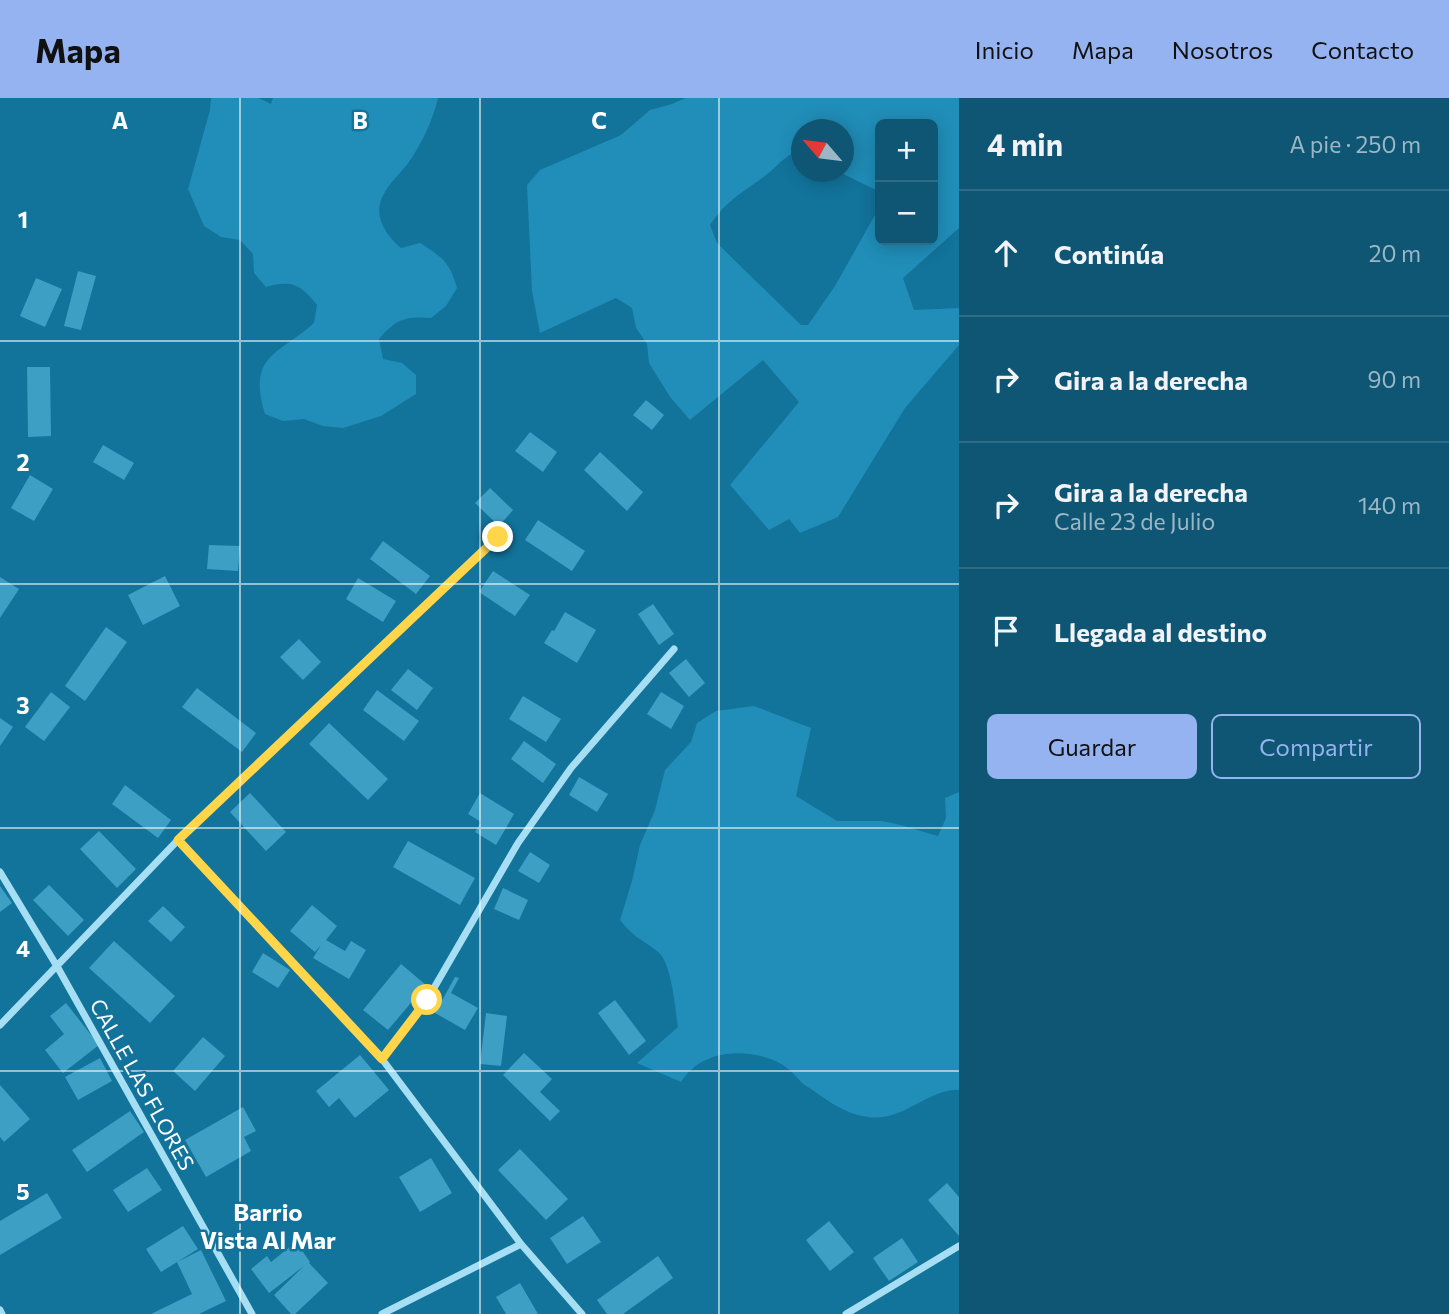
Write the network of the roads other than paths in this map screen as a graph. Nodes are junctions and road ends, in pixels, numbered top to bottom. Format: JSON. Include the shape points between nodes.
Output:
{"nodes":[{"id":1,"x":498,"y":537,"type":"dead end"},
{"id":2,"x":674,"y":649,"type":"dead end"},
{"id":3,"x":178,"y":840,"type":"junction"},
{"id":4,"x":0,"y":872,"type":"edge"},
{"id":5,"x":58,"y":968,"type":"junction"},
{"id":6,"x":0,"y":1025,"type":"edge"},
{"id":7,"x":382,"y":1059,"type":"junction"},
{"id":8,"x":521,"y":1244,"type":"junction"},
{"id":9,"x":959,"y":1246,"type":"edge"},
{"id":10,"x":252,"y":1314,"type":"edge"},
{"id":11,"x":382,"y":1314,"type":"edge"},
{"id":12,"x":582,"y":1314,"type":"edge"},
{"id":13,"x":846,"y":1314,"type":"edge"}],
"edges":[{"from":1,"to":3,"type":"street"},
{"from":2,"to":7,"type":"street","via":[[571,768],[518,843],[427,1000]]},
{"from":3,"to":5,"type":"street"},
{"from":3,"to":7,"type":"street"},
{"from":4,"to":5,"type":"street","name":"CALLE LAS FLORES"},
{"from":5,"to":6,"type":"street"},
{"from":5,"to":10,"type":"street","name":"CALLE LAS FLORES"},
{"from":7,"to":8,"type":"street"},
{"from":8,"to":11,"type":"street"},
{"from":8,"to":12,"type":"street"},
{"from":9,"to":13,"type":"street"}]}
